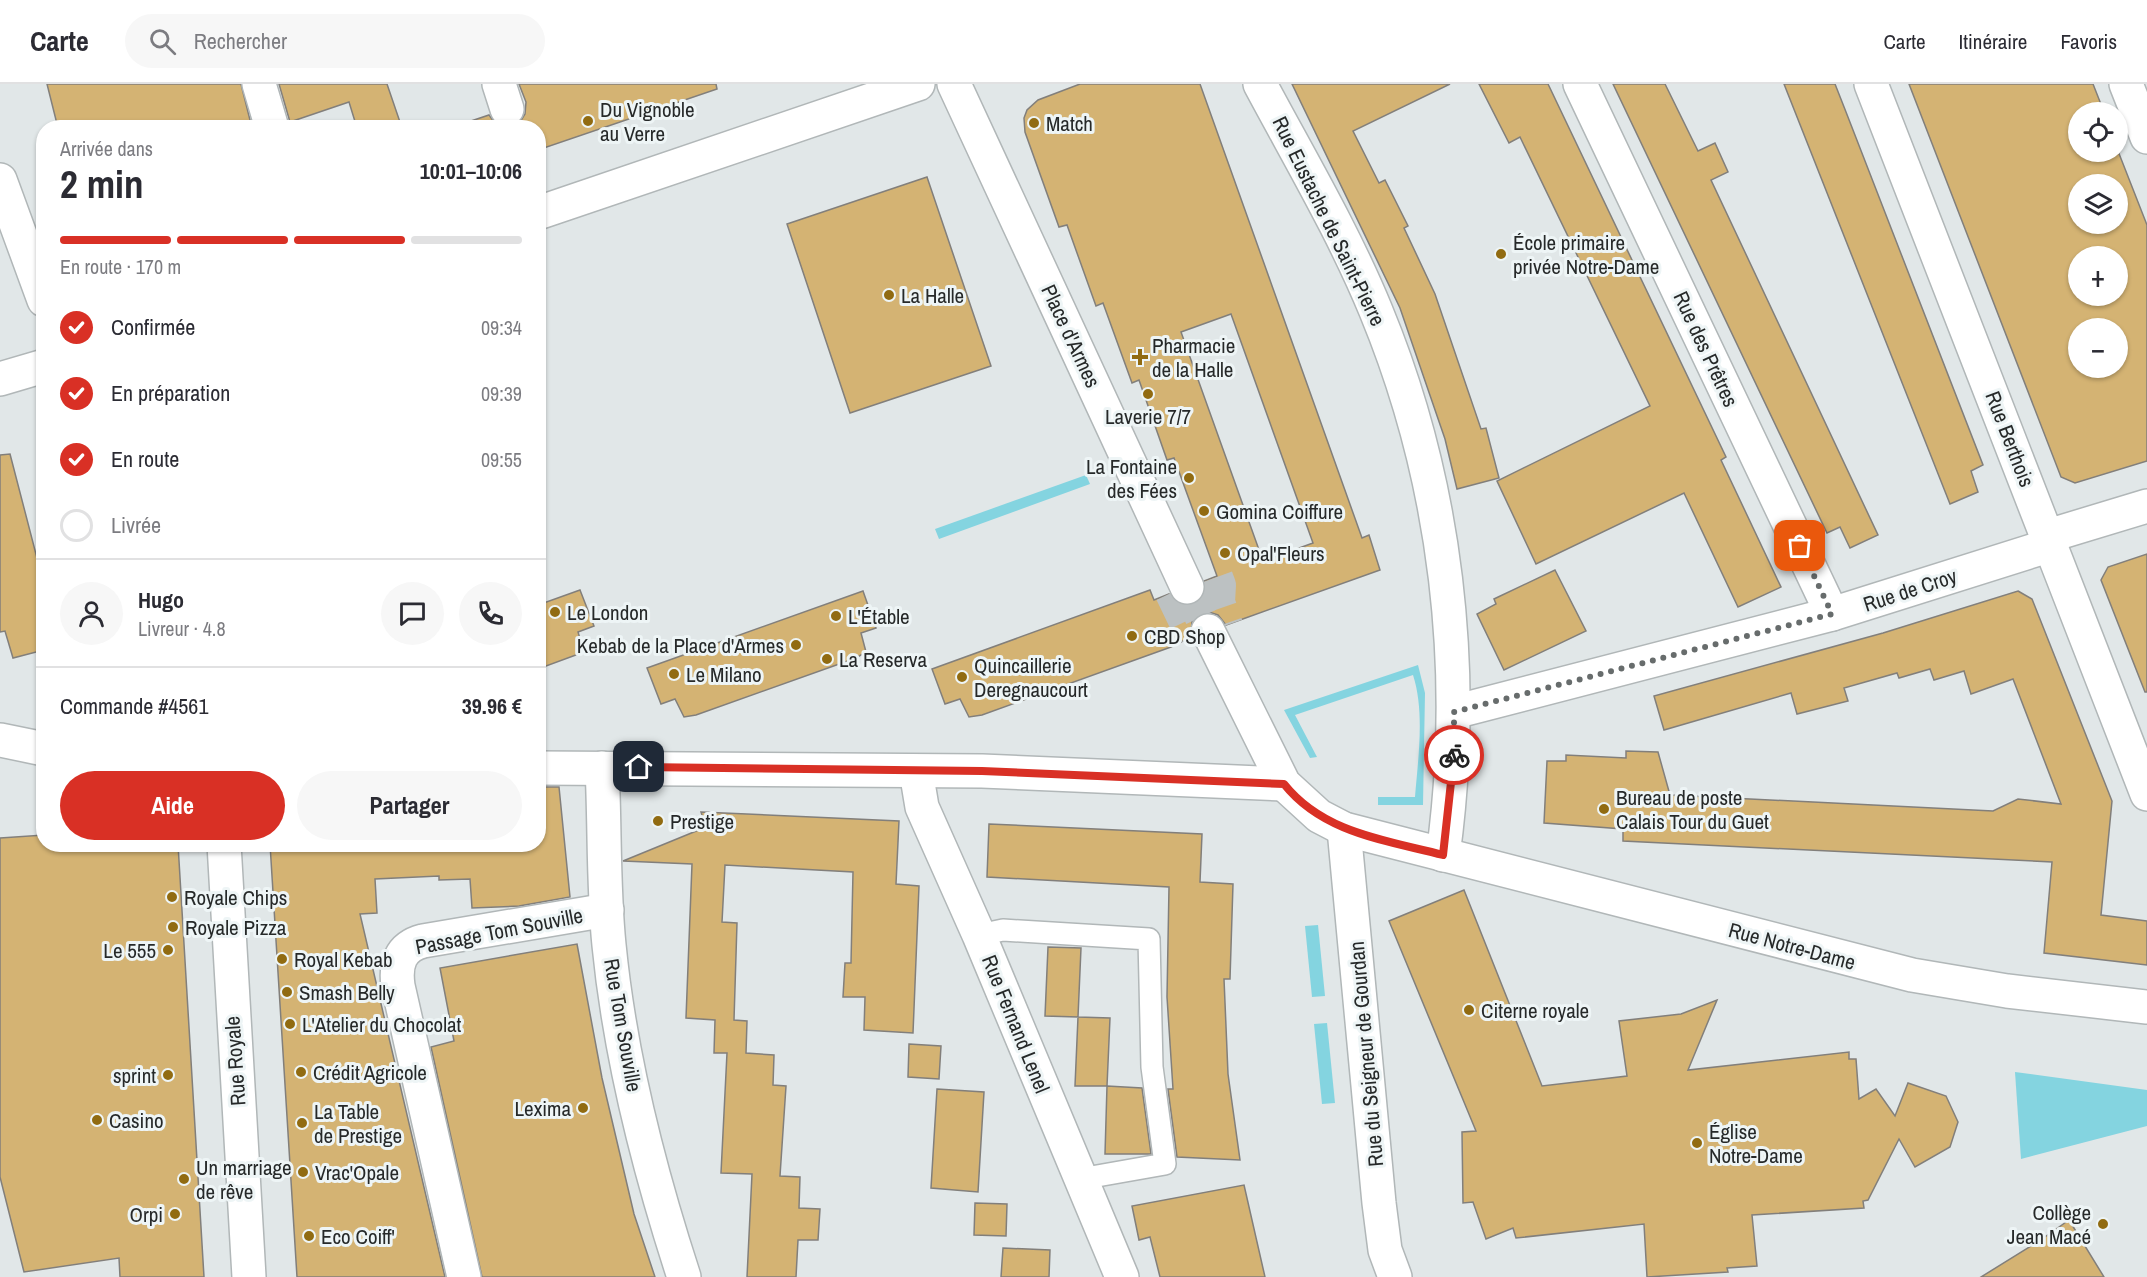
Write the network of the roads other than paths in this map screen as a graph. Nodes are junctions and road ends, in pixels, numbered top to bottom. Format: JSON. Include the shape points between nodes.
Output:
{"nodes":[{"id":1,"x":259,"y":84,"type":"edge"},
{"id":2,"x":918,"y":84,"type":"edge"},
{"id":3,"x":954,"y":84,"type":"edge"},
{"id":4,"x":1260,"y":84,"type":"edge"},
{"id":5,"x":1580,"y":84,"type":"edge"},
{"id":6,"x":1872,"y":84,"type":"edge"},
{"id":7,"x":2126,"y":84,"type":"edge"},
{"id":8,"x":270,"y":120,"type":"edge"},
{"id":9,"x":2147,"y":137,"type":"edge"},
{"id":10,"x":0,"y":180,"type":"edge"},
{"id":11,"x":546,"y":208,"type":"edge"},
{"id":12,"x":36,"y":278,"type":"edge"},
{"id":13,"x":36,"y":368,"type":"edge"},
{"id":14,"x":0,"y":379,"type":"edge"},
{"id":15,"x":2147,"y":506,"type":"edge"},
{"id":16,"x":2050,"y":541,"type":"junction"},
{"id":17,"x":1187,"y":587,"type":"tunnel mouth"},
{"id":18,"x":1832,"y":614,"type":"junction"},
{"id":19,"x":1208,"y":631,"type":"tunnel mouth"},
{"id":20,"x":1454,"y":712,"type":"junction"},
{"id":21,"x":0,"y":740,"type":"edge"},
{"id":22,"x":36,"y":747,"type":"edge"},
{"id":23,"x":546,"y":768,"type":"edge"},
{"id":24,"x":602,"y":768,"type":"junction"},
{"id":25,"x":916,"y":771,"type":"junction"},
{"id":26,"x":1284,"y":784,"type":"junction"},
{"id":27,"x":2147,"y":794,"type":"edge"},
{"id":28,"x":1344,"y":829,"type":"junction"},
{"id":29,"x":224,"y":852,"type":"edge"},
{"id":30,"x":1443,"y":855,"type":"junction"},
{"id":31,"x":607,"y":910,"type":"junction"},
{"id":32,"x":980,"y":935,"type":"junction"},
{"id":33,"x":2147,"y":1007,"type":"edge"},
{"id":34,"x":1080,"y":1179,"type":"junction"},
{"id":35,"x":249,"y":1277,"type":"edge"},
{"id":36,"x":464,"y":1277,"type":"edge"},
{"id":37,"x":684,"y":1277,"type":"edge"},
{"id":38,"x":1122,"y":1277,"type":"edge"},
{"id":39,"x":1395,"y":1277,"type":"edge"}],
"edges":[{"from":1,"to":8,"type":"street"},
{"from":2,"to":11,"type":"street"},
{"from":3,"to":17,"type":"street","name":"Place d'Armes"},
{"from":4,"to":20,"type":"street","name":"Rue Eustache de Saint-Pierre","via":[[1348,249],[1402,383],[1425,461],[1445,560]]},
{"from":5,"to":18,"type":"street","name":"Rue des Prêtres"},
{"from":6,"to":16,"type":"street","name":"Rue Berthois"},
{"from":7,"to":9,"type":"street"},
{"from":10,"to":12,"type":"street"},
{"from":13,"to":14,"type":"street"},
{"from":15,"to":16,"type":"street","name":"Rue de Croy"},
{"from":16,"to":18,"type":"street","name":"Rue de Croy"},
{"from":16,"to":27,"type":"street","name":"Rue Berthois"},
{"from":18,"to":20,"type":"street","name":"Rue de Croy"},
{"from":19,"to":26,"type":"street"},
{"from":20,"to":30,"type":"street","name":"Rue Eustache de Saint-Pierre","via":[[1451,798]]},
{"from":21,"to":22,"type":"street"},
{"from":23,"to":24,"type":"street"},
{"from":24,"to":25,"type":"street"},
{"from":24,"to":31,"type":"street","name":"Rue Tom Souville"},
{"from":25,"to":26,"type":"street"},
{"from":25,"to":32,"type":"street","name":"Rue Fernand Lenel","via":[[922,807]]},
{"from":26,"to":28,"type":"street","name":"Rue Notre-Dame","via":[[1318,816]]},
{"from":28,"to":30,"type":"street","name":"Rue Notre-Dame"},
{"from":28,"to":39,"type":"street","name":"Rue du Seigneur de Gourdan","via":[[1379,1203],[1385,1250]]},
{"from":29,"to":35,"type":"street","name":"Rue Royale"},
{"from":30,"to":33,"type":"street","name":"Rue Notre-Dame","via":[[1902,973],[1950,983]]},
{"from":31,"to":36,"type":"street","name":"Passage Tom Souville","via":[[423,941],[409,946],[398,963],[398,986]]},
{"from":31,"to":37,"type":"street","name":"Rue Tom Souville","via":[[613,975],[631,1079]]},
{"from":32,"to":34,"type":"street","name":"Rue Fernand Lenel"},
{"from":32,"to":34,"type":"lane","via":[[1003,930],[1149,939],[1150,1047],[1166,1164]]},
{"from":34,"to":38,"type":"street","name":"Rue Fernand Lenel"}]}
